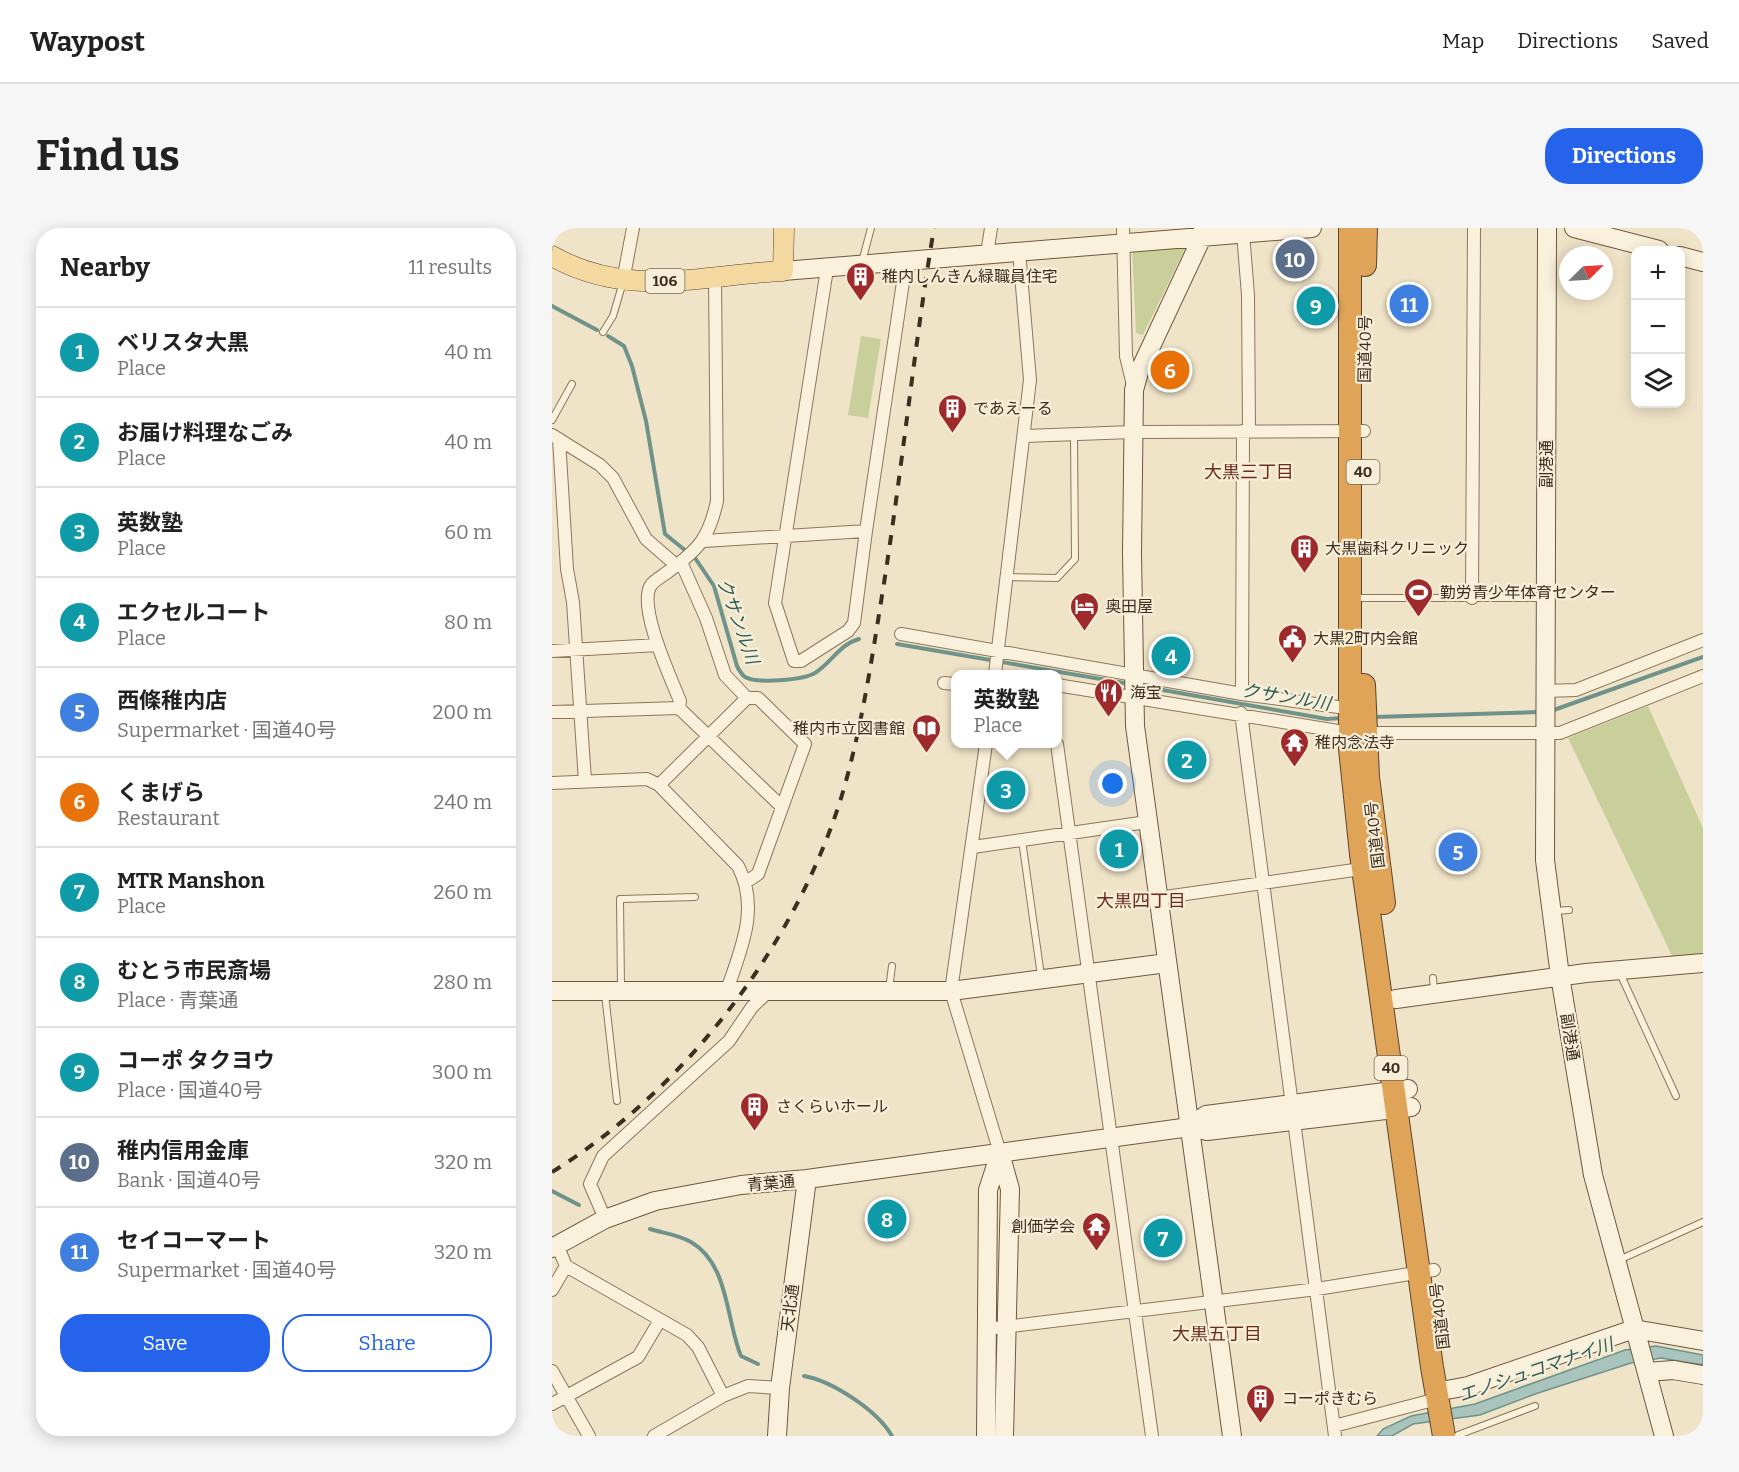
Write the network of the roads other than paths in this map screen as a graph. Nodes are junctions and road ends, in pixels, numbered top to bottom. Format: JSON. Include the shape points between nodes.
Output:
{"nodes":[{"id":1,"x":633,"y":228,"type":"edge"},
{"id":2,"x":784,"y":228,"type":"edge"},
{"id":3,"x":871,"y":228,"type":"edge"},
{"id":4,"x":991,"y":228,"type":"edge"},
{"id":5,"x":1312,"y":228,"type":"edge"},
{"id":6,"x":1350,"y":228,"type":"edge"},
{"id":7,"x":1366,"y":228,"type":"edge"},
{"id":8,"x":1474,"y":228,"type":"edge"},
{"id":9,"x":1547,"y":228,"type":"edge"},
{"id":10,"x":1574,"y":228,"type":"edge"},
{"id":11,"x":1291,"y":229,"type":"edge"},
{"id":12,"x":1203,"y":232,"type":"edge"},
{"id":13,"x":1243,"y":233,"type":"junction"},
{"id":14,"x":1123,"y":235,"type":"edge"},
{"id":15,"x":1644,"y":246,"type":"edge"},
{"id":16,"x":1019,"y":251,"type":"junction"},
{"id":17,"x":987,"y":254,"type":"junction"},
{"id":18,"x":552,"y":256,"type":"edge"},
{"id":19,"x":1685,"y":257,"type":"edge"},
{"id":20,"x":906,"y":262,"type":"junction"},
{"id":21,"x":1703,"y":262,"type":"edge"},
{"id":22,"x":861,"y":266,"type":"junction"},
{"id":23,"x":827,"y":269,"type":"junction"},
{"id":24,"x":783,"y":271,"type":"junction"},
{"id":25,"x":715,"y":276,"type":"junction"},
{"id":26,"x":623,"y":281,"type":"junction"},
{"id":27,"x":603,"y":332,"type":"dead end"},
{"id":28,"x":572,"y":384,"type":"dead end"},
{"id":29,"x":1134,"y":390,"type":"junction"},
{"id":30,"x":552,"y":420,"type":"edge"},
{"id":31,"x":1246,"y":431,"type":"junction"},
{"id":32,"x":1357,"y":431,"type":"junction"},
{"id":33,"x":1132,"y":432,"type":"junction"},
{"id":34,"x":1074,"y":435,"type":"junction"},
{"id":35,"x":1025,"y":436,"type":"junction"},
{"id":36,"x":556,"y":437,"type":"edge"},
{"id":37,"x":866,"y":531,"type":"junction"},
{"id":38,"x":784,"y":536,"type":"junction"},
{"id":39,"x":704,"y":541,"type":"junction"},
{"id":40,"x":679,"y":564,"type":"junction"},
{"id":41,"x":1005,"y":577,"type":"junction"},
{"id":42,"x":1356,"y":598,"type":"junction"},
{"id":43,"x":1472,"y":598,"type":"junction"},
{"id":44,"x":1545,"y":598,"type":"junction"},
{"id":45,"x":901,"y":634,"type":"dead end"},
{"id":46,"x":1703,"y":640,"type":"edge"},
{"id":47,"x":658,"y":645,"type":"junction"},
{"id":48,"x":577,"y":649,"type":"junction"},
{"id":49,"x":552,"y":651,"type":"edge"},
{"id":50,"x":997,"y":654,"type":"junction"},
{"id":51,"x":995,"y":670,"type":"edge"},
{"id":52,"x":1703,"y":676,"type":"edge"},
{"id":53,"x":1062,"y":685,"type":"edge"},
{"id":54,"x":1134,"y":687,"type":"junction"},
{"id":55,"x":1242,"y":693,"type":"junction"},
{"id":56,"x":1544,"y":695,"type":"junction"},
{"id":57,"x":747,"y":698,"type":"junction"},
{"id":58,"x":680,"y":708,"type":"junction"},
{"id":59,"x":580,"y":711,"type":"junction"},
{"id":60,"x":552,"y":712,"type":"edge"},
{"id":61,"x":1241,"y":713,"type":"junction"},
{"id":62,"x":1357,"y":721,"type":"junction"},
{"id":63,"x":1544,"y":728,"type":"junction"},
{"id":64,"x":709,"y":736,"type":"junction"},
{"id":65,"x":985,"y":748,"type":"edge"},
{"id":66,"x":1058,"y":748,"type":"edge"},
{"id":67,"x":585,"y":781,"type":"junction"},
{"id":68,"x":552,"y":783,"type":"edge"},
{"id":69,"x":659,"y":785,"type":"junction"},
{"id":70,"x":782,"y":807,"type":"junction"},
{"id":71,"x":1147,"y":822,"type":"junction"},
{"id":72,"x":1069,"y":833,"type":"junction"},
{"id":73,"x":1022,"y":840,"type":"junction"},
{"id":74,"x":973,"y":847,"type":"junction"},
{"id":75,"x":1371,"y":868,"type":"junction"},
{"id":76,"x":746,"y":882,"type":"junction"},
{"id":77,"x":1263,"y":884,"type":"junction"},
{"id":78,"x":695,"y":897,"type":"dead end"},
{"id":79,"x":1158,"y":898,"type":"junction"},
{"id":80,"x":1167,"y":963,"type":"junction"},
{"id":81,"x":1703,"y":963,"type":"edge"},
{"id":82,"x":892,"y":966,"type":"dead end"},
{"id":83,"x":1619,"y":971,"type":"junction"},
{"id":84,"x":1088,"y":973,"type":"junction"},
{"id":85,"x":1560,"y":976,"type":"junction"},
{"id":86,"x":1041,"y":979,"type":"junction"},
{"id":87,"x":771,"y":989,"type":"junction"},
{"id":88,"x":613,"y":990,"type":"junction"},
{"id":89,"x":727,"y":990,"type":"junction"},
{"id":90,"x":889,"y":990,"type":"junction"},
{"id":91,"x":552,"y":991,"type":"edge"},
{"id":92,"x":951,"y":991,"type":"junction"},
{"id":93,"x":1396,"y":999,"type":"junction"},
{"id":94,"x":1676,"y":1096,"type":"dead end"},
{"id":95,"x":1402,"y":1099,"type":"junction"},
{"id":96,"x":617,"y":1101,"type":"dead end"},
{"id":97,"x":1294,"y":1112,"type":"junction"},
{"id":98,"x":1190,"y":1127,"type":"junction"},
{"id":99,"x":1111,"y":1137,"type":"junction"},
{"id":100,"x":1000,"y":1153,"type":"junction"},
{"id":101,"x":807,"y":1179,"type":"junction"},
{"id":102,"x":605,"y":1219,"type":"junction"},
{"id":103,"x":1703,"y":1222,"type":"edge"},
{"id":104,"x":555,"y":1246,"type":"edge"},
{"id":105,"x":1616,"y":1262,"type":"junction"},
{"id":106,"x":566,"y":1266,"type":"junction"},
{"id":107,"x":1426,"y":1272,"type":"junction"},
{"id":108,"x":1317,"y":1289,"type":"junction"},
{"id":109,"x":552,"y":1290,"type":"edge"},
{"id":110,"x":1213,"y":1302,"type":"junction"},
{"id":111,"x":1134,"y":1312,"type":"junction"},
{"id":112,"x":660,"y":1320,"type":"junction"},
{"id":113,"x":996,"y":1328,"type":"junction"},
{"id":114,"x":1703,"y":1341,"type":"edge"},
{"id":115,"x":1641,"y":1351,"type":"junction"},
{"id":116,"x":552,"y":1371,"type":"edge"},
{"id":117,"x":1703,"y":1375,"type":"edge"},
{"id":118,"x":780,"y":1388,"type":"junction"},
{"id":119,"x":566,"y":1396,"type":"junction"},
{"id":120,"x":723,"y":1396,"type":"junction"},
{"id":121,"x":552,"y":1404,"type":"edge"},
{"id":122,"x":1534,"y":1406,"type":"dead end"},
{"id":123,"x":1447,"y":1415,"type":"edge"},
{"id":124,"x":1334,"y":1431,"type":"edge"},
{"id":125,"x":589,"y":1436,"type":"edge"},
{"id":126,"x":654,"y":1436,"type":"edge"},
{"id":127,"x":777,"y":1436,"type":"edge"},
{"id":128,"x":986,"y":1436,"type":"edge"},
{"id":129,"x":1004,"y":1436,"type":"edge"},
{"id":130,"x":1152,"y":1436,"type":"edge"},
{"id":131,"x":1232,"y":1436,"type":"edge"},
{"id":132,"x":1664,"y":1436,"type":"edge"}],
"edges":[{"from":1,"to":26,"type":"street"},
{"from":2,"to":24,"type":"main road"},
{"from":3,"to":22,"type":"lane"},
{"from":4,"to":17,"type":"street"},
{"from":5,"to":11,"type":"street"},
{"from":6,"to":32,"type":"highway","name":"国道40号","number":"40"},
{"from":7,"to":32,"type":"highway","name":"国道40号","number":"40"},
{"from":8,"to":43,"type":"street"},
{"from":9,"to":44,"type":"street","name":"副港通"},
{"from":10,"to":15,"type":"street"},
{"from":11,"to":13,"type":"street"},
{"from":12,"to":13,"type":"street"},
{"from":12,"to":14,"type":"street"},
{"from":12,"to":29,"type":"street"},
{"from":13,"to":31,"type":"street","via":[[1248,295]]},
{"from":14,"to":16,"type":"street"},
{"from":14,"to":29,"type":"street","via":[[1126,357]]},
{"from":16,"to":17,"type":"street"},
{"from":16,"to":35,"type":"street","via":[[1030,380]]},
{"from":17,"to":20,"type":"street"},
{"from":18,"to":26,"type":"main road","number":"106","via":[[581,270]]},
{"from":19,"to":21,"type":"street"},
{"from":20,"to":22,"type":"street"},
{"from":20,"to":37,"type":"street"},
{"from":22,"to":23,"type":"street"},
{"from":23,"to":24,"type":"street"},
{"from":23,"to":38,"type":"street"},
{"from":24,"to":25,"type":"main road","number":"106"},
{"from":25,"to":26,"type":"main road","number":"106"},
{"from":25,"to":39,"type":"street","via":[[717,501]]},
{"from":26,"to":27,"type":"lane","via":[[613,316]]},
{"from":28,"to":30,"type":"lane"},
{"from":29,"to":33,"type":"street"},
{"from":31,"to":32,"type":"street"},
{"from":31,"to":33,"type":"street"},
{"from":31,"to":55,"type":"street"},
{"from":32,"to":42,"type":"highway","name":"国道40号","number":"40"},
{"from":33,"to":34,"type":"street"},
{"from":33,"to":54,"type":"street"},
{"from":34,"to":35,"type":"street"},
{"from":34,"to":41,"type":"lane","via":[[1075,559],[1058,578]]},
{"from":35,"to":41,"type":"street"},
{"from":36,"to":40,"type":"street","via":[[613,478],[646,539]]},
{"from":36,"to":48,"type":"street"},
{"from":37,"to":38,"type":"street"},
{"from":37,"to":38,"type":"street","via":[[854,623],[848,631],[801,661],[794,661],[775,603]]},
{"from":38,"to":39,"type":"street"},
{"from":39,"to":40,"type":"street"},
{"from":40,"to":47,"type":"street","via":[[651,585],[647,602]]},
{"from":40,"to":57,"type":"street","via":[[706,618],[725,675]]},
{"from":41,"to":50,"type":"street"},
{"from":42,"to":43,"type":"lane"},
{"from":42,"to":62,"type":"highway","name":"国道40号","number":"40"},
{"from":43,"to":44,"type":"lane"},
{"from":44,"to":56,"type":"street","name":"副港通"},
{"from":45,"to":50,"type":"street"},
{"from":46,"to":56,"type":"street","via":[[1576,690]]},
{"from":47,"to":48,"type":"street"},
{"from":47,"to":58,"type":"street"},
{"from":48,"to":49,"type":"street"},
{"from":48,"to":59,"type":"street"},
{"from":50,"to":51,"type":"street"},
{"from":50,"to":54,"type":"street"},
{"from":52,"to":63,"type":"street","via":[[1560,733]]},
{"from":53,"to":54,"type":"street"},
{"from":54,"to":55,"type":"street"},
{"from":54,"to":61,"type":"street"},
{"from":54,"to":71,"type":"street"},
{"from":55,"to":62,"type":"street"},
{"from":56,"to":63,"type":"street","name":"副港通"},
{"from":57,"to":64,"type":"street"},
{"from":57,"to":70,"type":"street","via":[[758,698],[806,744]]},
{"from":58,"to":59,"type":"street"},
{"from":58,"to":64,"type":"street"},
{"from":59,"to":60,"type":"street"},
{"from":59,"to":67,"type":"street"},
{"from":61,"to":62,"type":"street"},
{"from":61,"to":77,"type":"street"},
{"from":62,"to":63,"type":"street"},
{"from":62,"to":75,"type":"highway","name":"国道40号","number":"40"},
{"from":63,"to":85,"type":"street","name":"副港通","via":[[1545,860],[1560,911],[1552,944]]},
{"from":64,"to":69,"type":"street"},
{"from":64,"to":70,"type":"street"},
{"from":65,"to":74,"type":"street"},
{"from":66,"to":72,"type":"street"},
{"from":67,"to":68,"type":"street"},
{"from":67,"to":69,"type":"street","via":[[647,779]]},
{"from":69,"to":76,"type":"street","via":[[738,866]]},
{"from":70,"to":76,"type":"street","via":[[758,874]]},
{"from":71,"to":72,"type":"street"},
{"from":71,"to":79,"type":"street"},
{"from":72,"to":73,"type":"street"},
{"from":72,"to":84,"type":"street"},
{"from":73,"to":74,"type":"street"},
{"from":73,"to":86,"type":"lane"},
{"from":74,"to":92,"type":"street"},
{"from":75,"to":77,"type":"street"},
{"from":75,"to":93,"type":"highway","name":"国道40号","number":"40"},
{"from":75,"to":95,"type":"highway","name":"国道40号","number":"40"},
{"from":76,"to":89,"type":"street","via":[[748,921]]},
{"from":77,"to":79,"type":"street"},
{"from":77,"to":97,"type":"street"},
{"from":78,"to":88,"type":"lane","via":[[620,899]]},
{"from":79,"to":80,"type":"street"},
{"from":80,"to":84,"type":"street"},
{"from":80,"to":98,"type":"street"},
{"from":81,"to":83,"type":"street"},
{"from":82,"to":90,"type":"lane"},
{"from":83,"to":85,"type":"street"},
{"from":83,"to":94,"type":"lane"},
{"from":84,"to":86,"type":"street"},
{"from":84,"to":99,"type":"street"},
{"from":85,"to":93,"type":"street","via":[[1434,986]]},
{"from":85,"to":105,"type":"street","name":"副港通","via":[[1593,1175]]},
{"from":86,"to":92,"type":"street"},
{"from":87,"to":89,"type":"street"},
{"from":87,"to":90,"type":"street"},
{"from":87,"to":102,"type":"street","via":[[752,1007],[729,1041],[603,1156],[590,1184]]},
{"from":88,"to":89,"type":"street"},
{"from":88,"to":91,"type":"street"},
{"from":88,"to":96,"type":"lane"},
{"from":90,"to":92,"type":"street"},
{"from":92,"to":100,"type":"street"},
{"from":93,"to":95,"type":"highway","name":"国道40号","number":"40"},
{"from":95,"to":97,"type":"street","name":"青葉通"},
{"from":95,"to":107,"type":"highway","name":"国道40号","number":"40"},
{"from":97,"to":98,"type":"street","name":"青葉通","via":[[1207,1131]]},
{"from":97,"to":108,"type":"street"},
{"from":98,"to":99,"type":"street","name":"青葉通"},
{"from":98,"to":110,"type":"street"},
{"from":99,"to":100,"type":"street","name":"青葉通"},
{"from":99,"to":111,"type":"street"},
{"from":100,"to":101,"type":"street","name":"青葉通"},
{"from":100,"to":113,"type":"street","via":[[1010,1189]]},
{"from":101,"to":102,"type":"street","name":"青葉通","via":[[741,1185],[655,1201]]},
{"from":101,"to":118,"type":"street","name":"天北通"},
{"from":102,"to":104,"type":"street","name":"青葉通"},
{"from":103,"to":105,"type":"lane"},
{"from":104,"to":106,"type":"street"},
{"from":105,"to":115,"type":"street","name":"副港通"},
{"from":106,"to":109,"type":"street"},
{"from":106,"to":112,"type":"street"},
{"from":107,"to":108,"type":"street"},
{"from":107,"to":123,"type":"highway","name":"国道40号","number":"40"},
{"from":108,"to":110,"type":"street"},
{"from":108,"to":124,"type":"street"},
{"from":110,"to":111,"type":"street"},
{"from":110,"to":131,"type":"street"},
{"from":111,"to":113,"type":"street"},
{"from":111,"to":130,"type":"street"},
{"from":112,"to":119,"type":"street","via":[[639,1357]]},
{"from":112,"to":120,"type":"street","via":[[687,1335],[698,1347]]},
{"from":113,"to":128,"type":"street"},
{"from":113,"to":129,"type":"street"},
{"from":114,"to":115,"type":"street"},
{"from":115,"to":117,"type":"street","via":[[1673,1370]]},
{"from":115,"to":123,"type":"street","via":[[1468,1386]]},
{"from":115,"to":132,"type":"street","name":"副港通"},
{"from":116,"to":119,"type":"street"},
{"from":118,"to":120,"type":"street","via":[[748,1386]]},
{"from":118,"to":127,"type":"street","name":"天北通"},
{"from":119,"to":121,"type":"street"},
{"from":119,"to":125,"type":"street"},
{"from":120,"to":126,"type":"street"},
{"from":122,"to":123,"type":"lane"},
{"from":123,"to":124,"type":"street"}]}
